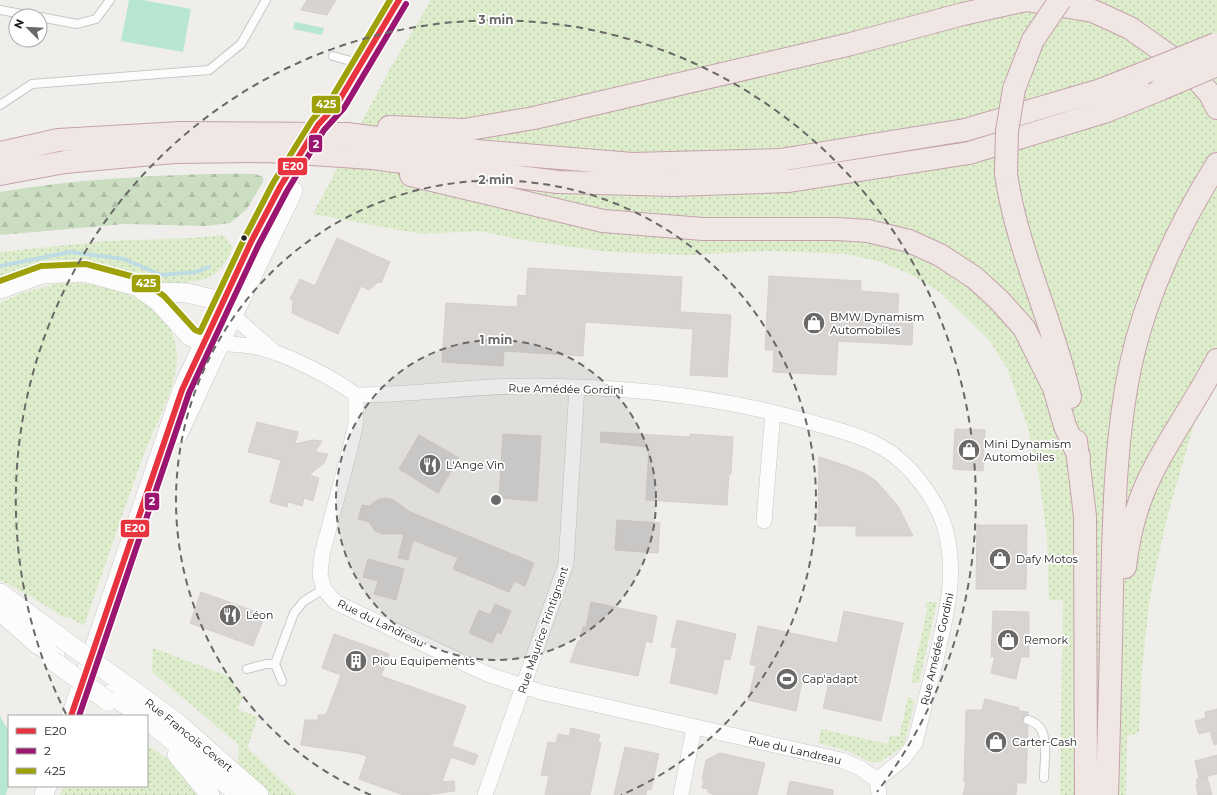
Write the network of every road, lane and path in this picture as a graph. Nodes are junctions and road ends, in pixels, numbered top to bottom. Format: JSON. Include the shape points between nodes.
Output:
{"nodes":[{"id":1,"x":110,"y":0,"type":"edge"},
{"id":2,"x":266,"y":0,"type":"edge"},
{"id":3,"x":399,"y":0,"type":"edge"},
{"id":4,"x":1060,"y":0,"type":"edge"},
{"id":5,"x":48,"y":19,"type":"edge"},
{"id":6,"x":1217,"y":50,"type":"edge"},
{"id":7,"x":333,"y":56,"type":"dead end"},
{"id":8,"x":361,"y":64,"type":"junction"},
{"id":9,"x":0,"y":105,"type":"edge"},
{"id":10,"x":1217,"y":108,"type":"edge"},
{"id":11,"x":344,"y":144,"type":"junction"},
{"id":12,"x":0,"y":153,"type":"edge"},
{"id":13,"x":1217,"y":164,"type":"edge"},
{"id":14,"x":0,"y":174,"type":"edge"},
{"id":15,"x":134,"y":285,"type":"junction"},
{"id":16,"x":0,"y":289,"type":"edge"},
{"id":17,"x":227,"y":310,"type":"junction"},
{"id":18,"x":212,"y":343,"type":"junction"},
{"id":19,"x":277,"y":354,"type":"junction"},
{"id":20,"x":1217,"y":360,"type":"edge"},
{"id":21,"x":577,"y":387,"type":"junction"},
{"id":22,"x":356,"y":395,"type":"junction"},
{"id":23,"x":773,"y":412,"type":"junction"},
{"id":24,"x":1079,"y":457,"type":"junction"},
{"id":25,"x":764,"y":521,"type":"dead end"},
{"id":26,"x":324,"y":589,"type":"junction"},
{"id":27,"x":0,"y":593,"type":"edge"},
{"id":28,"x":0,"y":611,"type":"edge"},
{"id":29,"x":1112,"y":612,"type":"junction"},
{"id":30,"x":56,"y":651,"type":"junction"},
{"id":31,"x":275,"y":664,"type":"junction"},
{"id":32,"x":247,"y":669,"type":"dead end"},
{"id":33,"x":282,"y":681,"type":"dead end"},
{"id":34,"x":523,"y":686,"type":"junction"},
{"id":35,"x":111,"y":691,"type":"junction"},
{"id":36,"x":71,"y":715,"type":"edge"},
{"id":37,"x":127,"y":715,"type":"edge"},
{"id":38,"x":141,"y":715,"type":"edge"},
{"id":39,"x":1028,"y":720,"type":"dead end"},
{"id":40,"x":148,"y":721,"type":"edge"},
{"id":41,"x":694,"y":728,"type":"junction"},
{"id":42,"x":148,"y":731,"type":"edge"},
{"id":43,"x":1044,"y":778,"type":"dead end"},
{"id":44,"x":877,"y":780,"type":"junction"},
{"id":45,"x":210,"y":795,"type":"edge"},
{"id":46,"x":240,"y":795,"type":"edge"},
{"id":47,"x":259,"y":795,"type":"edge"},
{"id":48,"x":485,"y":795,"type":"edge"},
{"id":49,"x":681,"y":795,"type":"edge"},
{"id":50,"x":879,"y":795,"type":"edge"},
{"id":51,"x":1086,"y":795,"type":"edge"},
{"id":52,"x":1107,"y":795,"type":"edge"}],
"edges":[{"from":1,"to":5,"type":"lane","via":[[96,19],[77,24]]},
{"from":2,"to":9,"type":"lane","via":[[241,44],[209,70],[32,84]]},
{"from":3,"to":8,"type":"street"},
{"from":4,"to":24,"type":"highway","bridge":true,"via":[[1033,40],[1014,89],[1007,131],[1006,174],[1012,211],[1022,246],[1052,332],[1070,396]]},
{"from":6,"to":11,"type":"highway","bridge":true,"via":[[1144,72],[1101,90],[964,130],[780,160],[632,164],[477,151]]},
{"from":6,"to":11,"type":"highway","bridge":true,"via":[[1161,89],[1107,111],[969,153],[789,181],[674,185],[558,182]]},
{"from":7,"to":8,"type":"lane"},
{"from":8,"to":17,"type":"street","via":[[340,98],[328,128],[287,189]]},
{"from":10,"to":11,"type":"highway","via":[[1210,94],[1188,68],[1130,28],[1093,11],[1026,0],[534,118],[464,130],[370,126]]},
{"from":11,"to":12,"type":"highway","via":[[180,133],[58,140]]},
{"from":11,"to":14,"type":"highway","via":[[267,151],[175,152],[65,162]]},
{"from":11,"to":24,"type":"highway","via":[[364,168],[403,174],[603,221],[703,229],[838,229],[868,231],[909,240],[940,255],[975,278],[1024,328],[1054,388],[1065,426]]},
{"from":13,"to":29,"type":"highway","via":[[1197,197],[1164,265],[1130,367],[1115,496]]},
{"from":15,"to":16,"type":"street","via":[[84,272],[42,274]]},
{"from":15,"to":17,"type":"street","via":[[159,292],[187,293],[212,299]]},
{"from":15,"to":18,"type":"street","via":[[159,302],[190,336]]},
{"from":17,"to":18,"type":"street"},
{"from":17,"to":19,"type":"street"},
{"from":18,"to":19,"type":"street","via":[[257,347]]},
{"from":18,"to":36,"type":"street","via":[[182,390]]},
{"from":19,"to":22,"type":"street","via":[[341,383]]},
{"from":20,"to":29,"type":"highway","via":[[1152,472],[1136,512],[1128,541],[1123,587]]},
{"from":21,"to":22,"type":"street","name":"Rue Amédée Gordini","via":[[528,386]]},
{"from":21,"to":23,"type":"street","name":"Rue Amédée Gordini","via":[[650,391]]},
{"from":21,"to":34,"type":"street","name":"Rue Maurice Trintignant","via":[[566,564]]},
{"from":22,"to":26,"type":"street","via":[[353,440],[322,554],[320,574]]},
{"from":23,"to":25,"type":"street"},
{"from":23,"to":44,"type":"street","name":"Rue Amédée Gordini","via":[[853,434],[885,448],[911,471],[932,498],[946,530],[952,565],[950,599],[915,743],[908,754]]},
{"from":24,"to":51,"type":"highway","via":[[1087,565]]},
{"from":26,"to":31,"type":"lane","via":[[304,601],[294,613]]},
{"from":26,"to":34,"type":"street","name":"Rue du Landreau","via":[[335,602],[487,674]]},
{"from":27,"to":30,"type":"street"},
{"from":28,"to":30,"type":"street","via":[[37,644]]},
{"from":29,"to":52,"type":"highway"},
{"from":30,"to":35,"type":"street","bridge":true},
{"from":31,"to":32,"type":"lane"},
{"from":31,"to":33,"type":"lane"},
{"from":34,"to":41,"type":"street","name":"Rue du Landreau","via":[[560,698]]},
{"from":34,"to":48,"type":"street","name":"Rue Maurice Trintignant"},
{"from":35,"to":37,"type":"street"},
{"from":35,"to":38,"type":"street","name":"Rue Francois Cevert"},
{"from":35,"to":47,"type":"street","name":"Rue Francois Cevert","via":[[175,721]]},
{"from":39,"to":43,"type":"lane","via":[[1038,724],[1044,733]]},
{"from":40,"to":46,"type":"street","name":"Rue Francois Cevert"},
{"from":41,"to":44,"type":"street","name":"Rue du Landreau","via":[[841,760],[860,768]]},
{"from":41,"to":49,"type":"street"},
{"from":42,"to":45,"type":"street","via":[[184,762]]},
{"from":44,"to":50,"type":"street"}]}
